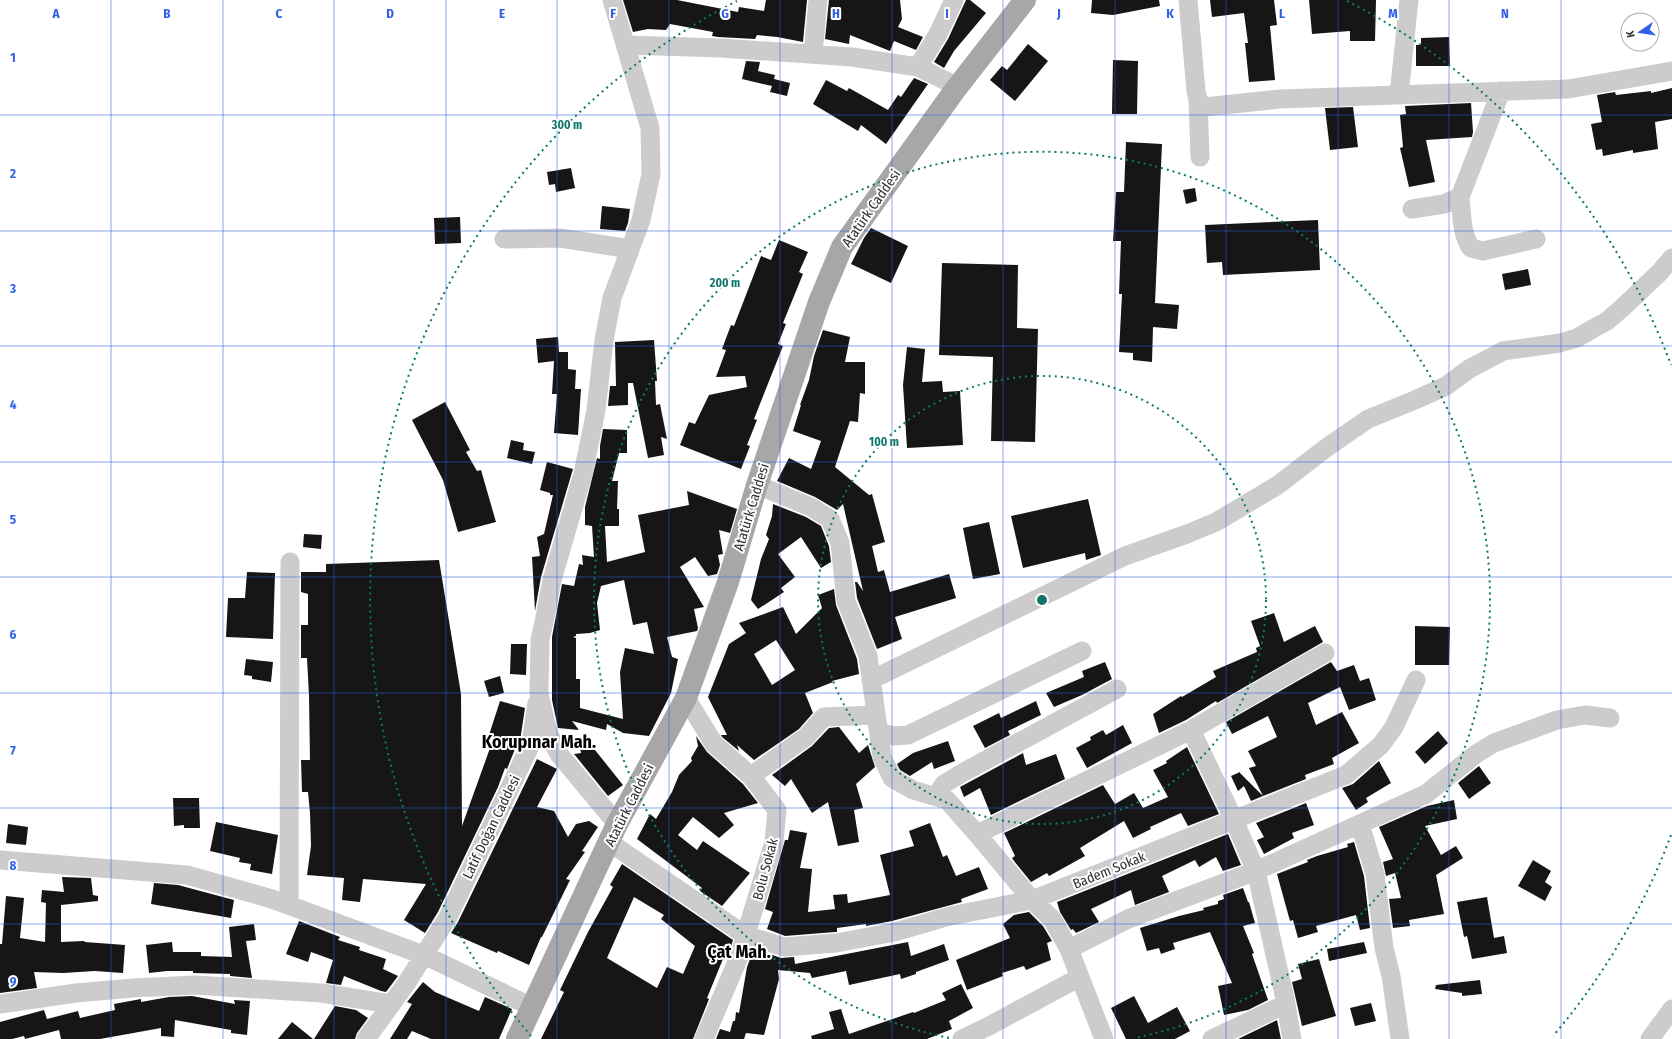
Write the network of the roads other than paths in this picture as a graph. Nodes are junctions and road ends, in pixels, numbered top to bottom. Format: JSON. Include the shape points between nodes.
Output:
{"nodes":[{"id":1,"x":612,"y":0,"type":"edge"},
{"id":2,"x":818,"y":0,"type":"edge"},
{"id":3,"x":954,"y":0,"type":"edge"},
{"id":4,"x":1026,"y":0,"type":"edge"},
{"id":5,"x":1188,"y":0,"type":"edge"},
{"id":6,"x":1410,"y":0,"type":"edge"},
{"id":7,"x":625,"y":45,"type":"junction"},
{"id":8,"x":813,"y":54,"type":"junction"},
{"id":9,"x":918,"y":67,"type":"junction"},
{"id":10,"x":1672,"y":72,"type":"edge"},
{"id":11,"x":958,"y":86,"type":"junction"},
{"id":12,"x":1501,"y":91,"type":"junction"},
{"id":13,"x":1399,"y":95,"type":"junction"},
{"id":14,"x":1198,"y":100,"type":"junction"},
{"id":15,"x":1200,"y":157,"type":"dead end"},
{"id":16,"x":1460,"y":197,"type":"junction"},
{"id":17,"x":1412,"y":209,"type":"dead end"},
{"id":18,"x":1536,"y":238,"type":"dead end"},
{"id":19,"x":504,"y":239,"type":"dead end"},
{"id":20,"x":630,"y":249,"type":"junction"},
{"id":21,"x":1672,"y":258,"type":"edge"},
{"id":22,"x":757,"y":485,"type":"junction"},
{"id":23,"x":290,"y":562,"type":"dead end"},
{"id":24,"x":1082,"y":651,"type":"dead end"},
{"id":25,"x":1325,"y":653,"type":"dead end"},
{"id":26,"x":872,"y":680,"type":"junction"},
{"id":27,"x":1416,"y":680,"type":"dead end"},
{"id":28,"x":1117,"y":690,"type":"dead end"},
{"id":29,"x":539,"y":693,"type":"junction"},
{"id":30,"x":686,"y":698,"type":"junction"},
{"id":31,"x":1610,"y":718,"type":"dead end"},
{"id":32,"x":878,"y":724,"type":"junction"},
{"id":33,"x":1191,"y":730,"type":"junction"},
{"id":34,"x":751,"y":776,"type":"junction"},
{"id":35,"x":936,"y":796,"type":"junction"},
{"id":36,"x":1234,"y":820,"type":"junction"},
{"id":37,"x":1360,"y":824,"type":"junction"},
{"id":38,"x":613,"y":833,"type":"junction"},
{"id":39,"x":977,"y":834,"type":"junction"},
{"id":40,"x":0,"y":860,"type":"edge"},
{"id":41,"x":1256,"y":871,"type":"junction"},
{"id":42,"x":1032,"y":900,"type":"junction"},
{"id":43,"x":289,"y":905,"type":"junction"},
{"id":44,"x":746,"y":935,"type":"junction"},
{"id":45,"x":1069,"y":949,"type":"junction"},
{"id":46,"x":424,"y":955,"type":"junction"},
{"id":47,"x":1080,"y":977,"type":"junction"},
{"id":48,"x":0,"y":1004,"type":"edge"},
{"id":49,"x":391,"y":1004,"type":"junction"},
{"id":50,"x":1286,"y":1004,"type":"junction"},
{"id":51,"x":532,"y":1007,"type":"junction"},
{"id":52,"x":1672,"y":1010,"type":"edge"},
{"id":53,"x":366,"y":1039,"type":"edge"},
{"id":54,"x":517,"y":1039,"type":"edge"},
{"id":55,"x":704,"y":1039,"type":"edge"},
{"id":56,"x":962,"y":1039,"type":"edge"},
{"id":57,"x":1104,"y":1039,"type":"edge"},
{"id":58,"x":1212,"y":1039,"type":"edge"},
{"id":59,"x":1292,"y":1039,"type":"edge"},
{"id":60,"x":1400,"y":1039,"type":"edge"},
{"id":61,"x":1650,"y":1039,"type":"edge"}],
"edges":[{"from":1,"to":7,"type":"street"},
{"from":2,"to":8,"type":"street"},
{"from":3,"to":9,"type":"street"},
{"from":4,"to":11,"type":"main road","name":"Atatürk Caddesi"},
{"from":5,"to":14,"type":"street"},
{"from":6,"to":13,"type":"street"},
{"from":7,"to":8,"type":"street"},
{"from":7,"to":20,"type":"street","via":[[650,128],[651,174]]},
{"from":8,"to":9,"type":"street"},
{"from":9,"to":11,"type":"street"},
{"from":10,"to":12,"type":"street","via":[[1568,89]]},
{"from":11,"to":22,"type":"main road","name":"Atatürk Caddesi","via":[[842,248],[819,302]]},
{"from":12,"to":13,"type":"street"},
{"from":12,"to":16,"type":"street"},
{"from":13,"to":14,"type":"street","via":[[1280,99],[1204,107]]},
{"from":14,"to":15,"type":"street"},
{"from":16,"to":17,"type":"street","via":[[1444,204]]},
{"from":16,"to":18,"type":"street","via":[[1466,242],[1472,248],[1483,251]]},
{"from":19,"to":20,"type":"street","via":[[560,238]]},
{"from":20,"to":29,"type":"street","via":[[612,298],[596,410],[583,474],[552,580],[540,640]]},
{"from":21,"to":26,"type":"street","via":[[1607,321],[1577,338],[1503,351],[1469,369],[1446,386],[1368,419],[1278,485],[1216,522],[1125,556]]},
{"from":22,"to":26,"type":"street","via":[[811,507],[830,519],[840,543],[846,601],[868,656]]},
{"from":22,"to":30,"type":"main road","name":"Atatürk Caddesi","via":[[728,582]]},
{"from":23,"to":43,"type":"street"},
{"from":24,"to":32,"type":"street","via":[[908,735],[893,736]]},
{"from":25,"to":33,"type":"street"},
{"from":26,"to":32,"type":"street"},
{"from":27,"to":36,"type":"street","name":"Badem Sokak","via":[[1394,727],[1381,745],[1346,775]]},
{"from":28,"to":35,"type":"street","via":[[962,773],[944,784]]},
{"from":29,"to":38,"type":"street","name":"Badem Sokak","via":[[548,733]]},
{"from":29,"to":46,"type":"street","name":"Latif Doğan Caddesi","via":[[531,744],[448,917]]},
{"from":30,"to":34,"type":"street","name":"Bolu Sokak","via":[[714,744]]},
{"from":30,"to":38,"type":"main road","name":"Atatürk Caddesi"},
{"from":31,"to":37,"type":"street","via":[[1584,715],[1557,720],[1494,743],[1426,794]]},
{"from":32,"to":34,"type":"street","via":[[824,717],[806,737]]},
{"from":32,"to":35,"type":"street","via":[[882,757],[892,778],[913,790]]},
{"from":33,"to":36,"type":"street"},
{"from":33,"to":39,"type":"street"},
{"from":34,"to":44,"type":"street","name":"Bolu Sokak","via":[[777,810],[774,842]]},
{"from":35,"to":39,"type":"street","via":[[947,800]]},
{"from":36,"to":41,"type":"street"},
{"from":36,"to":42,"type":"street","name":"Badem Sokak"},
{"from":37,"to":41,"type":"street"},
{"from":37,"to":60,"type":"street","via":[[1375,874],[1384,948],[1391,976]]},
{"from":38,"to":44,"type":"street","name":"Badem Sokak"},
{"from":38,"to":51,"type":"main road","name":"Atatürk Caddesi"},
{"from":39,"to":42,"type":"street"},
{"from":40,"to":43,"type":"street","via":[[187,876]]},
{"from":41,"to":45,"type":"street","via":[[1128,919]]},
{"from":41,"to":50,"type":"street"},
{"from":42,"to":44,"type":"street","name":"Badem Sokak","via":[[950,916],[896,932],[836,943],[784,948]]},
{"from":42,"to":45,"type":"street","via":[[1052,919]]},
{"from":43,"to":46,"type":"street"},
{"from":44,"to":55,"type":"street","name":"Bolu Sokak"},
{"from":45,"to":47,"type":"street"},
{"from":46,"to":49,"type":"street","name":"Latif Doğan Caddesi"},
{"from":46,"to":51,"type":"street"},
{"from":47,"to":56,"type":"street"},
{"from":47,"to":57,"type":"street"},
{"from":48,"to":49,"type":"street","via":[[83,992],[195,985],[322,993]]},
{"from":49,"to":53,"type":"street","name":"Latif Doğan Caddesi"},
{"from":50,"to":58,"type":"street"},
{"from":50,"to":59,"type":"street"},
{"from":51,"to":54,"type":"main road","name":"Atatürk Caddesi"},
{"from":52,"to":61,"type":"street"}]}
